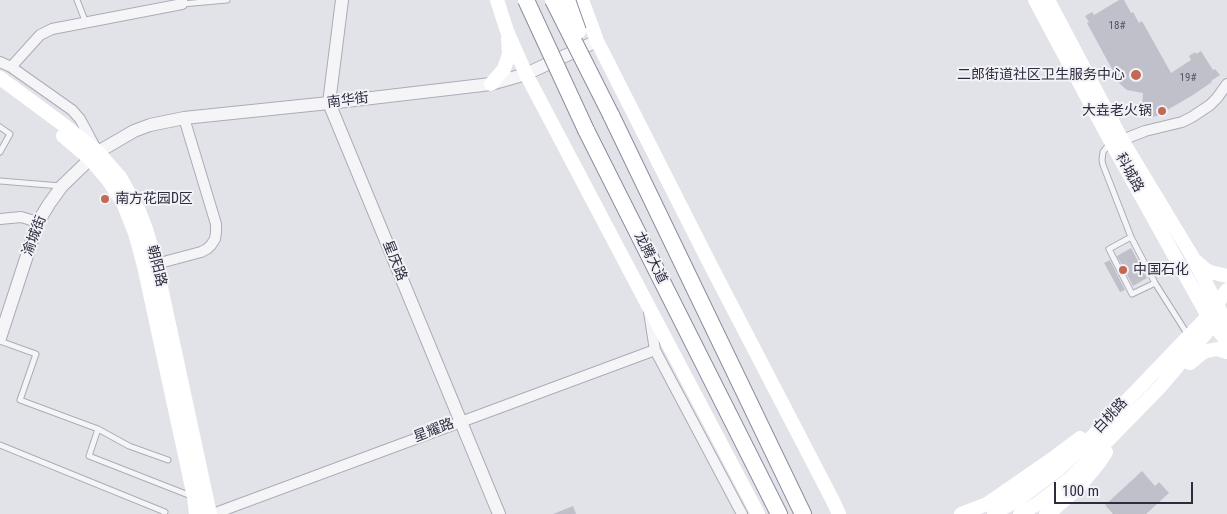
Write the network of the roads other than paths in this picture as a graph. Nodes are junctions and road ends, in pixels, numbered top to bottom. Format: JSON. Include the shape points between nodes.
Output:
{"nodes":[{"id":1,"x":77,"y":0,"type":"edge"},
{"id":2,"x":227,"y":0,"type":"edge"},
{"id":3,"x":342,"y":0,"type":"edge"},
{"id":4,"x":497,"y":0,"type":"edge"},
{"id":5,"x":526,"y":0,"type":"edge"},
{"id":6,"x":553,"y":0,"type":"edge"},
{"id":7,"x":567,"y":0,"type":"edge"},
{"id":8,"x":582,"y":0,"type":"edge"},
{"id":9,"x":1035,"y":0,"type":"edge"},
{"id":10,"x":1048,"y":0,"type":"edge"},
{"id":11,"x":182,"y":2,"type":"edge"},
{"id":12,"x":86,"y":23,"type":"junction"},
{"id":13,"x":508,"y":31,"type":"junction"},
{"id":14,"x":598,"y":41,"type":"junction"},
{"id":15,"x":0,"y":62,"type":"edge"},
{"id":16,"x":11,"y":67,"type":"junction"},
{"id":17,"x":526,"y":74,"type":"junction"},
{"id":18,"x":0,"y":78,"type":"edge"},
{"id":19,"x":490,"y":84,"type":"junction"},
{"id":20,"x":1227,"y":84,"type":"edge"},
{"id":21,"x":0,"y":89,"type":"edge"},
{"id":22,"x":600,"y":92,"type":"junction"},
{"id":23,"x":329,"y":103,"type":"junction"},
{"id":24,"x":184,"y":118,"type":"junction"},
{"id":25,"x":0,"y":127,"type":"edge"},
{"id":26,"x":1117,"y":141,"type":"junction"},
{"id":27,"x":0,"y":152,"type":"edge"},
{"id":28,"x":94,"y":156,"type":"junction"},
{"id":29,"x":0,"y":181,"type":"edge"},
{"id":30,"x":62,"y":186,"type":"junction"},
{"id":31,"x":0,"y":219,"type":"edge"},
{"id":32,"x":38,"y":222,"type":"junction"},
{"id":33,"x":1131,"y":237,"type":"junction"},
{"id":34,"x":1192,"y":256,"type":"junction"},
{"id":35,"x":156,"y":264,"type":"junction"},
{"id":36,"x":1227,"y":276,"type":"edge"},
{"id":37,"x":1155,"y":283,"type":"junction"},
{"id":38,"x":1227,"y":290,"type":"edge"},
{"id":39,"x":647,"y":301,"type":"junction"},
{"id":40,"x":1219,"y":315,"type":"edge"},
{"id":41,"x":1189,"y":335,"type":"junction"},
{"id":42,"x":0,"y":340,"type":"edge"},
{"id":43,"x":1227,"y":342,"type":"edge"},
{"id":44,"x":654,"y":350,"type":"junction"},
{"id":45,"x":1227,"y":352,"type":"edge"},
{"id":46,"x":1160,"y":387,"type":"junction"},
{"id":47,"x":1115,"y":412,"type":"junction"},
{"id":48,"x":460,"y":421,"type":"junction"},
{"id":49,"x":1122,"y":426,"type":"junction"},
{"id":50,"x":98,"y":429,"type":"junction"},
{"id":51,"x":0,"y":445,"type":"edge"},
{"id":52,"x":168,"y":460,"type":"dead end"},
{"id":53,"x":194,"y":497,"type":"junction"},
{"id":54,"x":164,"y":514,"type":"edge"},
{"id":55,"x":196,"y":514,"type":"edge"},
{"id":56,"x":212,"y":514,"type":"edge"},
{"id":57,"x":499,"y":514,"type":"edge"},
{"id":58,"x":742,"y":514,"type":"edge"},
{"id":59,"x":758,"y":514,"type":"edge"},
{"id":60,"x":779,"y":514,"type":"edge"},
{"id":61,"x":803,"y":514,"type":"edge"},
{"id":62,"x":838,"y":514,"type":"edge"},
{"id":63,"x":961,"y":514,"type":"edge"},
{"id":64,"x":994,"y":514,"type":"edge"},
{"id":65,"x":1020,"y":514,"type":"edge"},
{"id":66,"x":1046,"y":514,"type":"edge"}],
"edges":[{"from":1,"to":12,"type":"lane"},
{"from":2,"to":11,"type":"lane"},
{"from":3,"to":23,"type":"street","name":"星庆路"},
{"from":4,"to":13,"type":"main road"},
{"from":5,"to":60,"type":"highway","name":"龙腾大道","bridge":true,"via":[[586,130]]},
{"from":6,"to":22,"type":"highway","name":"龙腾大道","bridge":true},
{"from":7,"to":22,"type":"highway","bridge":true},
{"from":8,"to":14,"type":"main road"},
{"from":9,"to":26,"type":"main road","name":"科城路"},
{"from":10,"to":26,"type":"main road","name":"科城路"},
{"from":11,"to":12,"type":"street"},
{"from":12,"to":16,"type":"street","via":[[52,29],[40,35]]},
{"from":13,"to":17,"type":"main road"},
{"from":13,"to":19,"type":"main road","via":[[507,62]]},
{"from":14,"to":17,"type":"street","name":"南华街"},
{"from":14,"to":62,"type":"main road"},
{"from":15,"to":16,"type":"street"},
{"from":16,"to":28,"type":"street","via":[[72,110],[80,119]]},
{"from":17,"to":19,"type":"street","name":"南华街"},
{"from":17,"to":39,"type":"main road"},
{"from":18,"to":28,"type":"main road","name":"朝阳路","via":[[65,126]]},
{"from":19,"to":23,"type":"street","name":"南华街"},
{"from":20,"to":26,"type":"street","via":[[1210,105],[1192,117]]},
{"from":21,"to":28,"type":"main road","name":"朝阳路"},
{"from":22,"to":61,"type":"highway","name":"龙腾大道","bridge":true},
{"from":23,"to":24,"type":"street","name":"南华街"},
{"from":23,"to":48,"type":"street","name":"星庆路"},
{"from":24,"to":28,"type":"street","name":"南华街","via":[[134,131]]},
{"from":24,"to":35,"type":"street","via":[[216,224],[215,239],[201,252]]},
{"from":25,"to":27,"type":"lane","via":[[10,134]]},
{"from":26,"to":33,"type":"lane","via":[[1105,148],[1102,160]]},
{"from":26,"to":34,"type":"main road","name":"科城路"},
{"from":26,"to":40,"type":"main road","name":"科城路"},
{"from":28,"to":30,"type":"street","name":"渝城街"},
{"from":28,"to":35,"type":"main road","name":"朝阳路","via":[[120,177],[139,211]]},
{"from":28,"to":53,"type":"main road","name":"朝阳路","via":[[123,204],[135,233]]},
{"from":29,"to":30,"type":"lane"},
{"from":30,"to":32,"type":"street","name":"渝城街"},
{"from":31,"to":32,"type":"street","via":[[21,217]]},
{"from":32,"to":42,"type":"street","name":"渝城街"},
{"from":33,"to":37,"type":"lane"},
{"from":33,"to":37,"type":"lane","via":[[1109,249],[1132,294]]},
{"from":34,"to":36,"type":"main road","via":[[1210,272]]},
{"from":34,"to":40,"type":"main road","name":"科城路"},
{"from":35,"to":56,"type":"main road","name":"朝阳路"},
{"from":37,"to":41,"type":"lane"},
{"from":38,"to":40,"type":"main road"},
{"from":39,"to":44,"type":"street"},
{"from":39,"to":59,"type":"main road"},
{"from":40,"to":41,"type":"main road","name":"白桃路"},
{"from":40,"to":43,"type":"main road","name":"科城路"},
{"from":40,"to":46,"type":"main road","name":"白桃路"},
{"from":41,"to":47,"type":"main road","name":"白桃路"},
{"from":42,"to":50,"type":"lane","via":[[36,354],[20,400]]},
{"from":44,"to":48,"type":"street","name":"星耀路"},
{"from":44,"to":58,"type":"street"},
{"from":45,"to":46,"type":"main road","via":[[1212,349],[1202,353]]},
{"from":46,"to":49,"type":"main road","name":"白桃路"},
{"from":47,"to":63,"type":"main road","via":[[986,504]]},
{"from":47,"to":64,"type":"main road","name":"白桃路","via":[[1059,469]]},
{"from":48,"to":56,"type":"street","name":"星耀路"},
{"from":48,"to":57,"type":"street","name":"星庆路"},
{"from":49,"to":65,"type":"main road","name":"白桃路","via":[[1071,478]]},
{"from":49,"to":66,"type":"main road","via":[[1079,487]]},
{"from":50,"to":52,"type":"lane","via":[[129,446]]},
{"from":50,"to":53,"type":"lane","via":[[89,456]]},
{"from":51,"to":54,"type":"lane"},
{"from":53,"to":55,"type":"main road","name":"朝阳路"}]}
